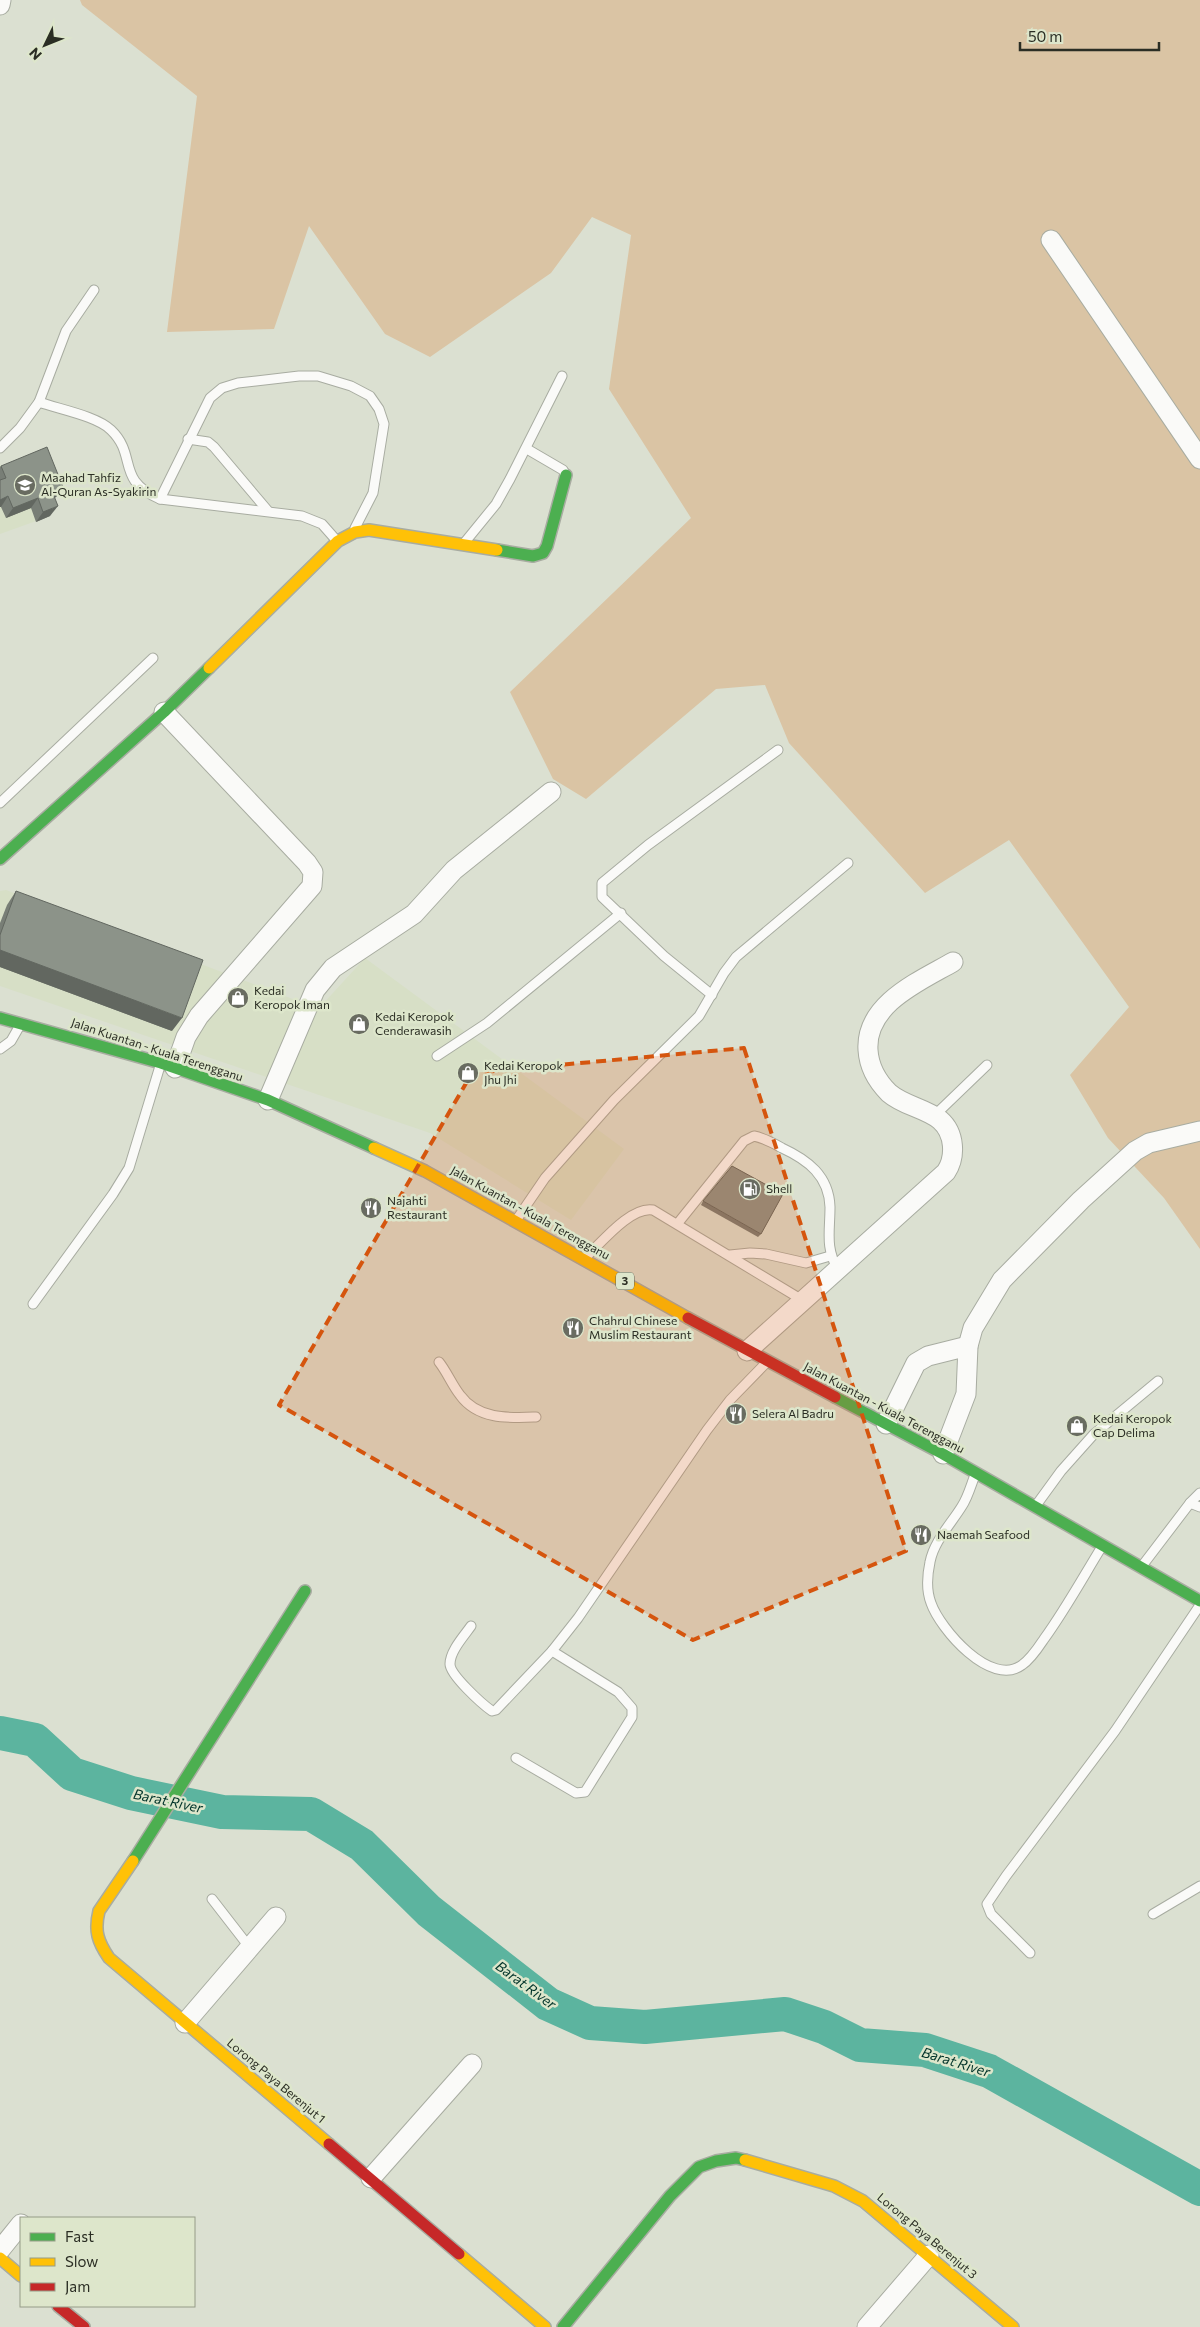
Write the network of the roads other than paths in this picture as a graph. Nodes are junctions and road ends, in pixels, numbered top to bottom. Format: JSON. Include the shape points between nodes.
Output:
{"nodes":[{"id":1,"x":1,"y":0,"type":"edge"},
{"id":2,"x":0,"y":6,"type":"edge"},
{"id":3,"x":1051,"y":240,"type":"dead end"},
{"id":4,"x":94,"y":290,"type":"dead end"},
{"id":5,"x":562,"y":376,"type":"dead end"},
{"id":6,"x":39,"y":402,"type":"junction"},
{"id":7,"x":188,"y":439,"type":"junction"},
{"id":8,"x":0,"y":448,"type":"edge"},
{"id":9,"x":527,"y":449,"type":"junction"},
{"id":10,"x":1200,"y":459,"type":"edge"},
{"id":11,"x":566,"y":476,"type":"joint"},
{"id":12,"x":160,"y":499,"type":"junction"},
{"id":13,"x":268,"y":511,"type":"junction"},
{"id":14,"x":354,"y":530,"type":"junction"},
{"id":15,"x":338,"y":541,"type":"junction"},
{"id":16,"x":463,"y":544,"type":"junction"},
{"id":17,"x":154,"y":658,"type":"dead end"},
{"id":18,"x":164,"y":712,"type":"junction"},
{"id":19,"x":778,"y":750,"type":"dead end"},
{"id":20,"x":552,"y":792,"type":"dead end"},
{"id":21,"x":0,"y":803,"type":"edge"},
{"id":22,"x":0,"y":858,"type":"edge"},
{"id":23,"x":848,"y":863,"type":"dead end"},
{"id":24,"x":620,"y":913,"type":"junction"},
{"id":25,"x":953,"y":962,"type":"dead end"},
{"id":26,"x":712,"y":995,"type":"junction"},
{"id":27,"x":0,"y":1018,"type":"edge"},
{"id":28,"x":22,"y":1023,"type":"junction"},
{"id":29,"x":0,"y":1049,"type":"edge"},
{"id":30,"x":437,"y":1056,"type":"dead end"},
{"id":31,"x":987,"y":1065,"type":"dead end"},
{"id":32,"x":168,"y":1066,"type":"junction"},
{"id":33,"x":268,"y":1100,"type":"junction"},
{"id":34,"x":934,"y":1116,"type":"junction"},
{"id":35,"x":1200,"y":1131,"type":"edge"},
{"id":36,"x":515,"y":1221,"type":"junction"},
{"id":37,"x":678,"y":1223,"type":"junction"},
{"id":38,"x":730,"y":1255,"type":"junction"},
{"id":39,"x":584,"y":1258,"type":"junction"},
{"id":40,"x":834,"y":1263,"type":"junction"},
{"id":41,"x":804,"y":1300,"type":"junction"},
{"id":42,"x":33,"y":1304,"type":"dead end"},
{"id":43,"x":968,"y":1346,"type":"junction"},
{"id":44,"x":747,"y":1351,"type":"junction"},
{"id":45,"x":768,"y":1361,"type":"junction"},
{"id":46,"x":439,"y":1362,"type":"dead end"},
{"id":47,"x":1158,"y":1381,"type":"dead end"},
{"id":48,"x":536,"y":1417,"type":"dead end"},
{"id":49,"x":886,"y":1424,"type":"junction"},
{"id":50,"x":942,"y":1454,"type":"junction"},
{"id":51,"x":976,"y":1474,"type":"junction"},
{"id":52,"x":1200,"y":1493,"type":"edge"},
{"id":53,"x":1190,"y":1503,"type":"junction"},
{"id":54,"x":1200,"y":1507,"type":"edge"},
{"id":55,"x":1034,"y":1508,"type":"junction"},
{"id":56,"x":1102,"y":1546,"type":"junction"},
{"id":57,"x":1140,"y":1568,"type":"junction"},
{"id":58,"x":305,"y":1591,"type":"dead end"},
{"id":59,"x":1200,"y":1601,"type":"edge"},
{"id":60,"x":1200,"y":1605,"type":"edge"},
{"id":61,"x":471,"y":1626,"type":"dead end"},
{"id":62,"x":552,"y":1651,"type":"junction"},
{"id":63,"x":516,"y":1758,"type":"dead end"},
{"id":64,"x":1200,"y":1886,"type":"edge"},
{"id":65,"x":212,"y":1900,"type":"dead end"},
{"id":66,"x":1153,"y":1914,"type":"dead end"},
{"id":67,"x":276,"y":1917,"type":"dead end"},
{"id":68,"x":250,"y":1948,"type":"junction"},
{"id":69,"x":1030,"y":1953,"type":"dead end"},
{"id":70,"x":185,"y":2023,"type":"junction"},
{"id":71,"x":472,"y":2064,"type":"dead end"},
{"id":72,"x":371,"y":2178,"type":"junction"},
{"id":73,"x":20,"y":2225,"type":"edge"},
{"id":74,"x":0,"y":2250,"type":"edge"},
{"id":75,"x":929,"y":2254,"type":"junction"},
{"id":76,"x":0,"y":2258,"type":"edge"},
{"id":77,"x":20,"y":2275,"type":"edge"},
{"id":78,"x":59,"y":2307,"type":"edge"},
{"id":79,"x":84,"y":2327,"type":"edge"},
{"id":80,"x":545,"y":2327,"type":"edge"},
{"id":81,"x":563,"y":2327,"type":"edge"},
{"id":82,"x":868,"y":2327,"type":"edge"},
{"id":83,"x":1014,"y":2327,"type":"edge"}],
"edges":[{"from":1,"to":2,"type":"street"},
{"from":3,"to":10,"type":"street"},
{"from":4,"to":6,"type":"lane","via":[[66,331]]},
{"from":5,"to":9,"type":"lane"},
{"from":6,"to":8,"type":"lane"},
{"from":6,"to":12,"type":"lane","via":[[110,428],[121,442],[136,485]]},
{"from":7,"to":12,"type":"lane"},
{"from":7,"to":13,"type":"lane","via":[[208,442],[214,447]]},
{"from":7,"to":14,"type":"lane","via":[[210,398],[222,388],[238,383],[318,376],[351,386],[370,396],[384,424],[373,493]]},
{"from":9,"to":11,"type":"lane","via":[[563,470]]},
{"from":9,"to":16,"type":"lane","via":[[496,504]]},
{"from":11,"to":16,"type":"main road","via":[[543,553],[533,556]]},
{"from":12,"to":13,"type":"lane"},
{"from":13,"to":15,"type":"lane","via":[[302,516],[322,524]]},
{"from":14,"to":15,"type":"main road"},
{"from":14,"to":16,"type":"main road","via":[[383,531]]},
{"from":15,"to":18,"type":"main road"},
{"from":17,"to":21,"type":"lane"},
{"from":18,"to":22,"type":"main road"},
{"from":18,"to":32,"type":"street","via":[[313,872],[312,886],[199,1016]]},
{"from":19,"to":24,"type":"lane","via":[[648,845],[602,883],[602,897]]},
{"from":20,"to":33,"type":"street","via":[[454,870],[414,914],[333,968],[315,990]]},
{"from":23,"to":26,"type":"lane","via":[[736,957]]},
{"from":24,"to":26,"type":"lane","via":[[664,956]]},
{"from":24,"to":30,"type":"lane","via":[[487,1023]]},
{"from":25,"to":34,"type":"street","via":[[908,988],[880,1012],[867,1038],[868,1060],[881,1084],[906,1104]]},
{"from":26,"to":36,"type":"lane","via":[[699,1016],[614,1100],[545,1178]]},
{"from":27,"to":28,"type":"main road","name":"Jalan Kuantan - Kuala Terengganu","number":"3"},
{"from":28,"to":29,"type":"lane","via":[[11,1041]]},
{"from":28,"to":32,"type":"main road","name":"Jalan Kuantan - Kuala Terengganu","number":"3"},
{"from":31,"to":34,"type":"lane"},
{"from":32,"to":33,"type":"main road","name":"Jalan Kuantan - Kuala Terengganu","number":"3"},
{"from":32,"to":42,"type":"lane","via":[[129,1168]]},
{"from":33,"to":36,"type":"main road","name":"Jalan Kuantan - Kuala Terengganu","number":"3","via":[[425,1171]]},
{"from":34,"to":40,"type":"street","via":[[946,1128],[950,1138],[952,1163],[946,1172]]},
{"from":35,"to":43,"type":"street","via":[[1149,1143],[1121,1163],[1002,1280],[982,1310]]},
{"from":36,"to":39,"type":"main road","name":"Jalan Kuantan - Kuala Terengganu","number":"3"},
{"from":37,"to":38,"type":"lane"},
{"from":37,"to":39,"type":"lane","via":[[646,1209],[630,1216]]},
{"from":37,"to":40,"type":"lane","via":[[744,1141],[754,1136],[803,1158],[819,1173],[826,1185],[830,1205],[828,1241]]},
{"from":38,"to":40,"type":"lane","via":[[766,1254],[806,1263]]},
{"from":38,"to":41,"type":"lane"},
{"from":39,"to":44,"type":"main road","name":"Jalan Kuantan - Kuala Terengganu","number":"3"},
{"from":40,"to":41,"type":"street"},
{"from":41,"to":44,"type":"street"},
{"from":43,"to":49,"type":"street","via":[[928,1356],[916,1363]]},
{"from":43,"to":50,"type":"street","via":[[966,1394]]},
{"from":44,"to":45,"type":"main road","name":"Jalan Kuantan - Kuala Terengganu","number":"3"},
{"from":45,"to":49,"type":"main road","name":"Jalan Kuantan - Kuala Terengganu","number":"3"},
{"from":45,"to":62,"type":"lane","via":[[730,1400],[707,1430]]},
{"from":46,"to":48,"type":"lane","via":[[466,1402],[485,1414],[502,1418]]},
{"from":47,"to":55,"type":"lane","via":[[1094,1434]]},
{"from":49,"to":50,"type":"main road","name":"Jalan Kuantan - Kuala Terengganu","number":"3"},
{"from":50,"to":51,"type":"main road","name":"Jalan Kuantan - Kuala Terengganu","number":"3"},
{"from":51,"to":55,"type":"main road","name":"Jalan Kuantan - Kuala Terengganu","number":"3"},
{"from":51,"to":56,"type":"lane","via":[[930,1560],[927,1590],[931,1605],[953,1639],[982,1662],[1011,1670],[1033,1655]]},
{"from":52,"to":53,"type":"lane"},
{"from":53,"to":54,"type":"lane"},
{"from":53,"to":57,"type":"lane"},
{"from":55,"to":56,"type":"main road","name":"Jalan Kuantan - Kuala Terengganu","number":"3"},
{"from":56,"to":57,"type":"main road","name":"Jalan Kuantan - Kuala Terengganu","number":"3"},
{"from":57,"to":59,"type":"main road","name":"Jalan Kuantan - Kuala Terengganu","number":"3"},
{"from":58,"to":70,"type":"main road","name":"Lorong Paya Berenjut 1","via":[[158,1825],[99,1911],[94,1927],[97,1941],[109,1958]]},
{"from":60,"to":69,"type":"lane","via":[[1115,1730],[987,1904],[991,1914]]},
{"from":61,"to":62,"type":"lane","via":[[452,1656],[450,1666],[492,1711]]},
{"from":62,"to":63,"type":"lane","via":[[618,1692],[632,1708],[632,1717],[585,1792],[576,1793]]},
{"from":64,"to":66,"type":"lane"},
{"from":65,"to":68,"type":"lane"},
{"from":67,"to":68,"type":"street"},
{"from":68,"to":70,"type":"street"},
{"from":70,"to":72,"type":"main road","name":"Lorong Paya Berenjut 1"},
{"from":71,"to":72,"type":"street"},
{"from":72,"to":80,"type":"main road","name":"Lorong Paya Berenjut 1"},
{"from":73,"to":74,"type":"street"},
{"from":75,"to":81,"type":"main road","name":"Lorong Paya Berenjut 3","via":[[863,2201],[834,2186],[762,2163],[736,2158],[716,2161],[699,2167],[670,2196]]},
{"from":75,"to":82,"type":"street"},
{"from":75,"to":83,"type":"main road","name":"Lorong Paya Berenjut 3"},
{"from":76,"to":77,"type":"main road"},
{"from":78,"to":79,"type":"main road"}]}
